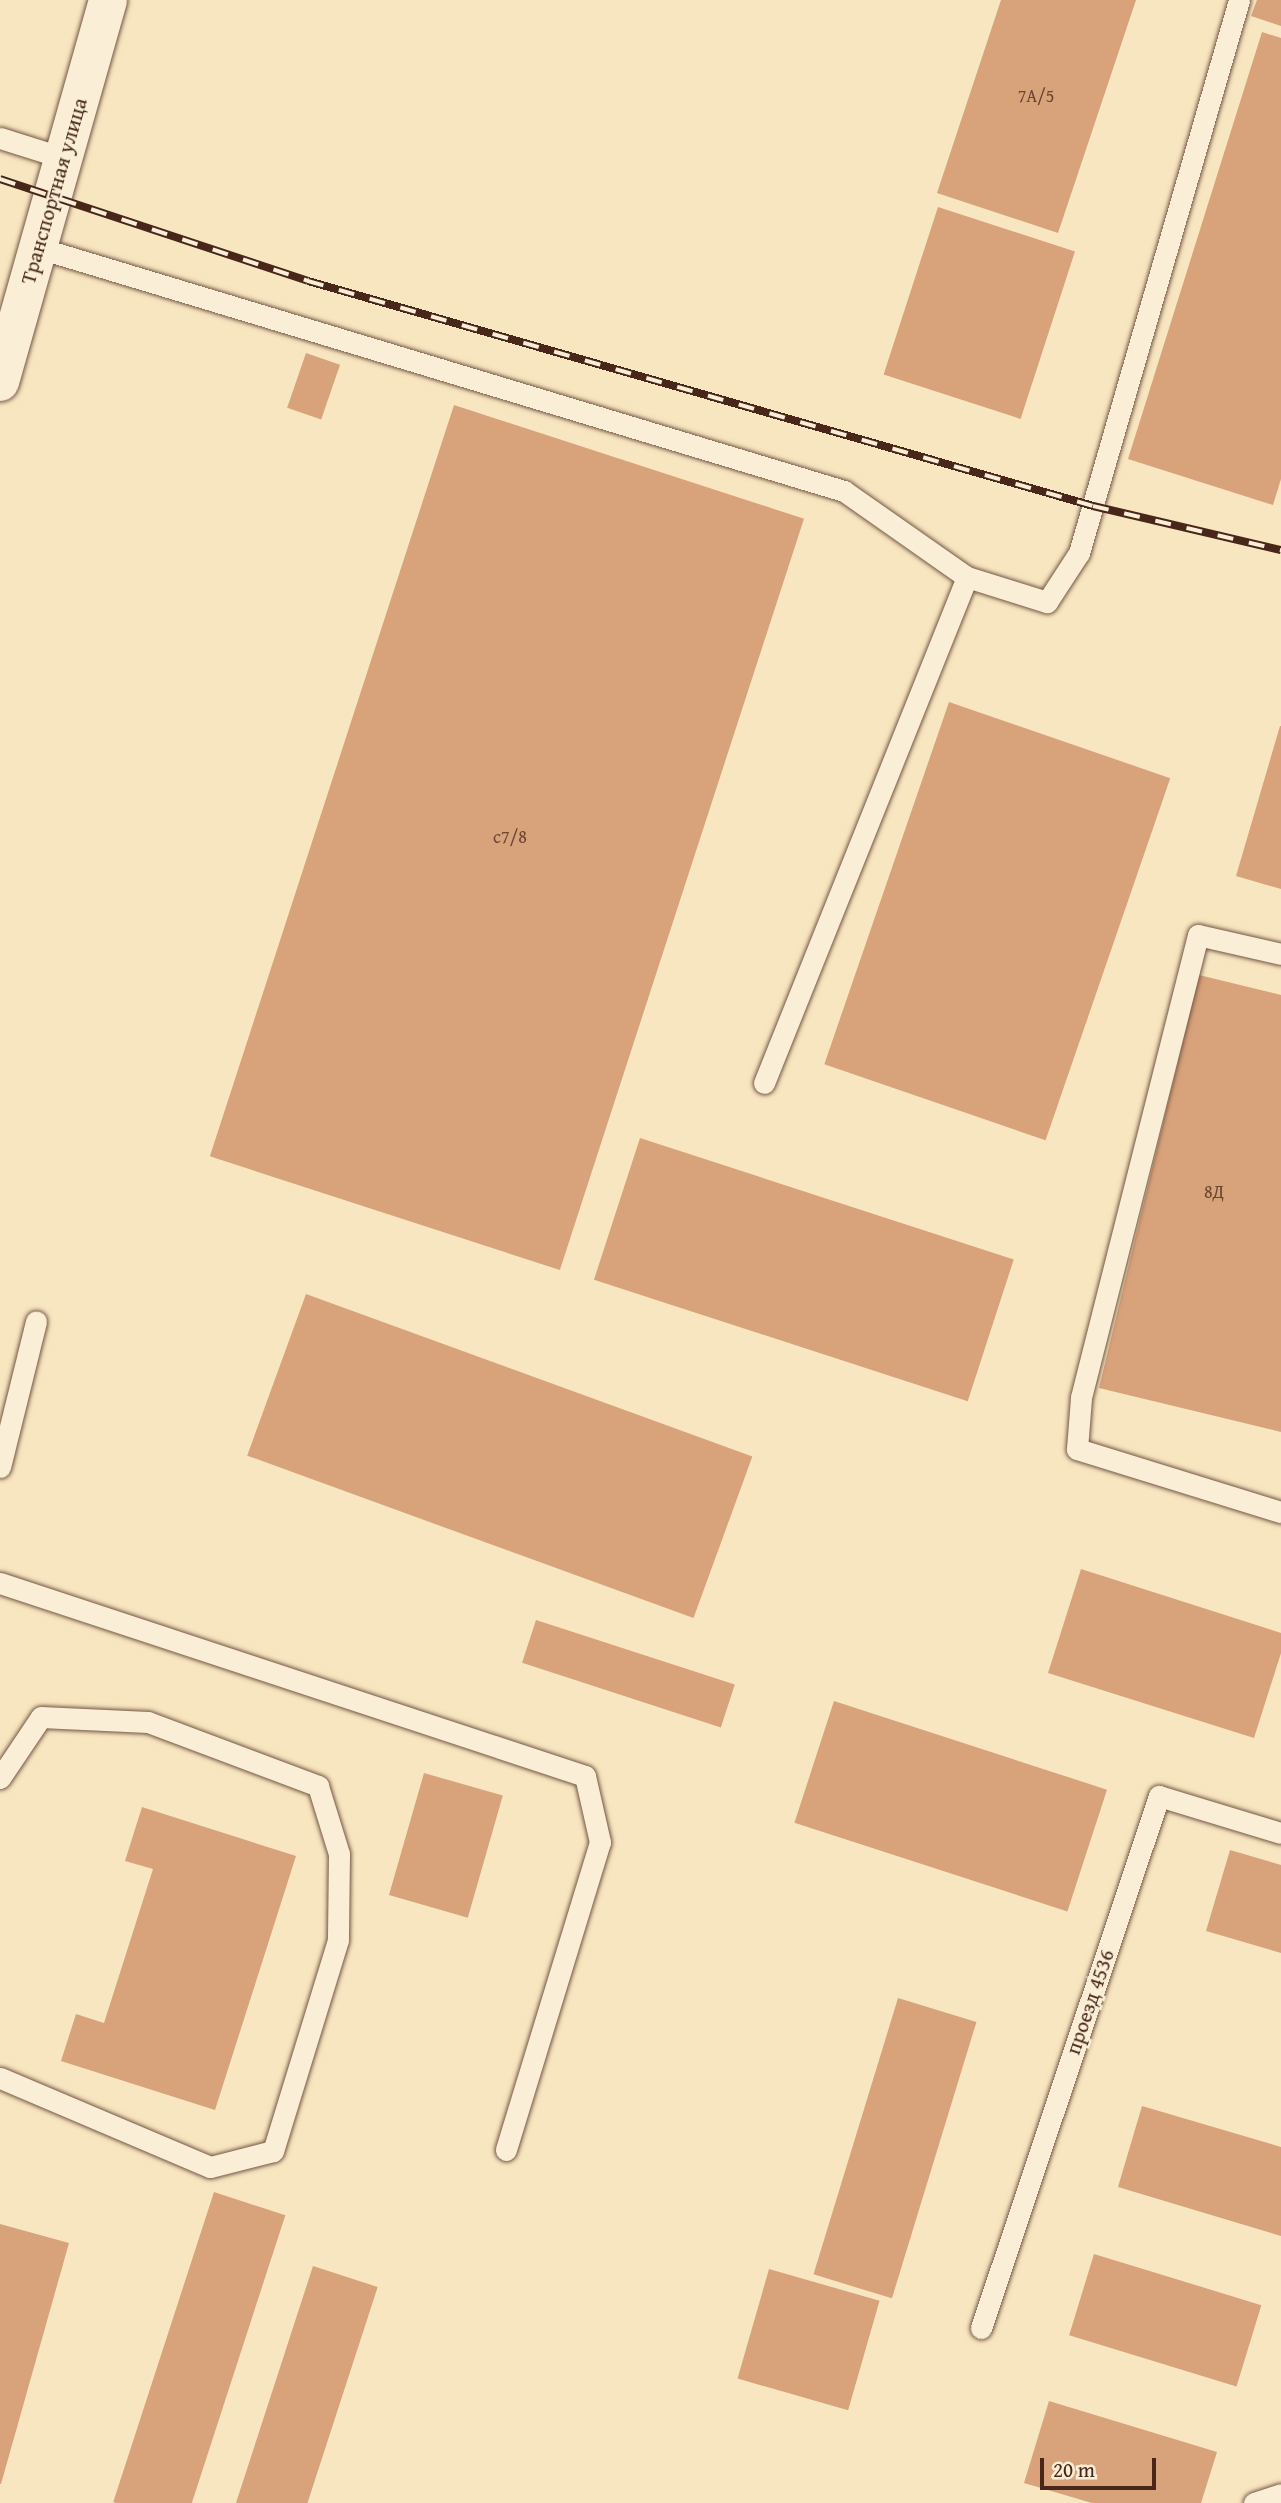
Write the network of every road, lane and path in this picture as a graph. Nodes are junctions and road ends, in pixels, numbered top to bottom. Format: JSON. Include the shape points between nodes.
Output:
{"nodes":[{"id":1,"x":108,"y":0,"type":"edge"},
{"id":2,"x":1239,"y":0,"type":"edge"},
{"id":3,"x":0,"y":138,"type":"edge"},
{"id":4,"x":64,"y":158,"type":"junction"},
{"id":5,"x":38,"y":248,"type":"junction"},
{"id":6,"x":0,"y":382,"type":"edge"},
{"id":7,"x":967,"y":577,"type":"junction"},
{"id":8,"x":1281,"y":954,"type":"edge"},
{"id":9,"x":764,"y":1083,"type":"dead end"},
{"id":10,"x":36,"y":1321,"type":"dead end"},
{"id":11,"x":0,"y":1467,"type":"edge"},
{"id":12,"x":1281,"y":1512,"type":"edge"},
{"id":13,"x":0,"y":1583,"type":"edge"},
{"id":14,"x":0,"y":1778,"type":"edge"},
{"id":15,"x":1281,"y":1833,"type":"edge"},
{"id":16,"x":0,"y":2078,"type":"edge"},
{"id":17,"x":506,"y":2150,"type":"dead end"},
{"id":18,"x":981,"y":2328,"type":"dead end"},
{"id":19,"x":1281,"y":2494,"type":"edge"},
{"id":20,"x":1254,"y":2503,"type":"edge"}],
"edges":[{"from":1,"to":4,"type":"street","name":"Транспортная улица"},
{"from":2,"to":7,"type":"lane","via":[[1079,553],[1047,602]]},
{"from":3,"to":4,"type":"lane"},
{"from":4,"to":5,"type":"street","name":"Транспортная улица"},
{"from":5,"to":6,"type":"street","name":"Транспортная улица"},
{"from":5,"to":7,"type":"lane","via":[[844,491]]},
{"from":7,"to":9,"type":"lane"},
{"from":8,"to":12,"type":"lane","via":[[1198,935],[1081,1398],[1077,1450]]},
{"from":10,"to":11,"type":"lane"},
{"from":13,"to":17,"type":"lane","via":[[585,1776],[600,1842]]},
{"from":14,"to":16,"type":"lane","via":[[41,1717],[148,1722],[317,1786],[339,1854],[338,1940],[273,2151],[210,2167]]},
{"from":15,"to":18,"type":"lane","name":"проезд 4536","via":[[1159,1796]]},
{"from":19,"to":20,"type":"lane"}]}
